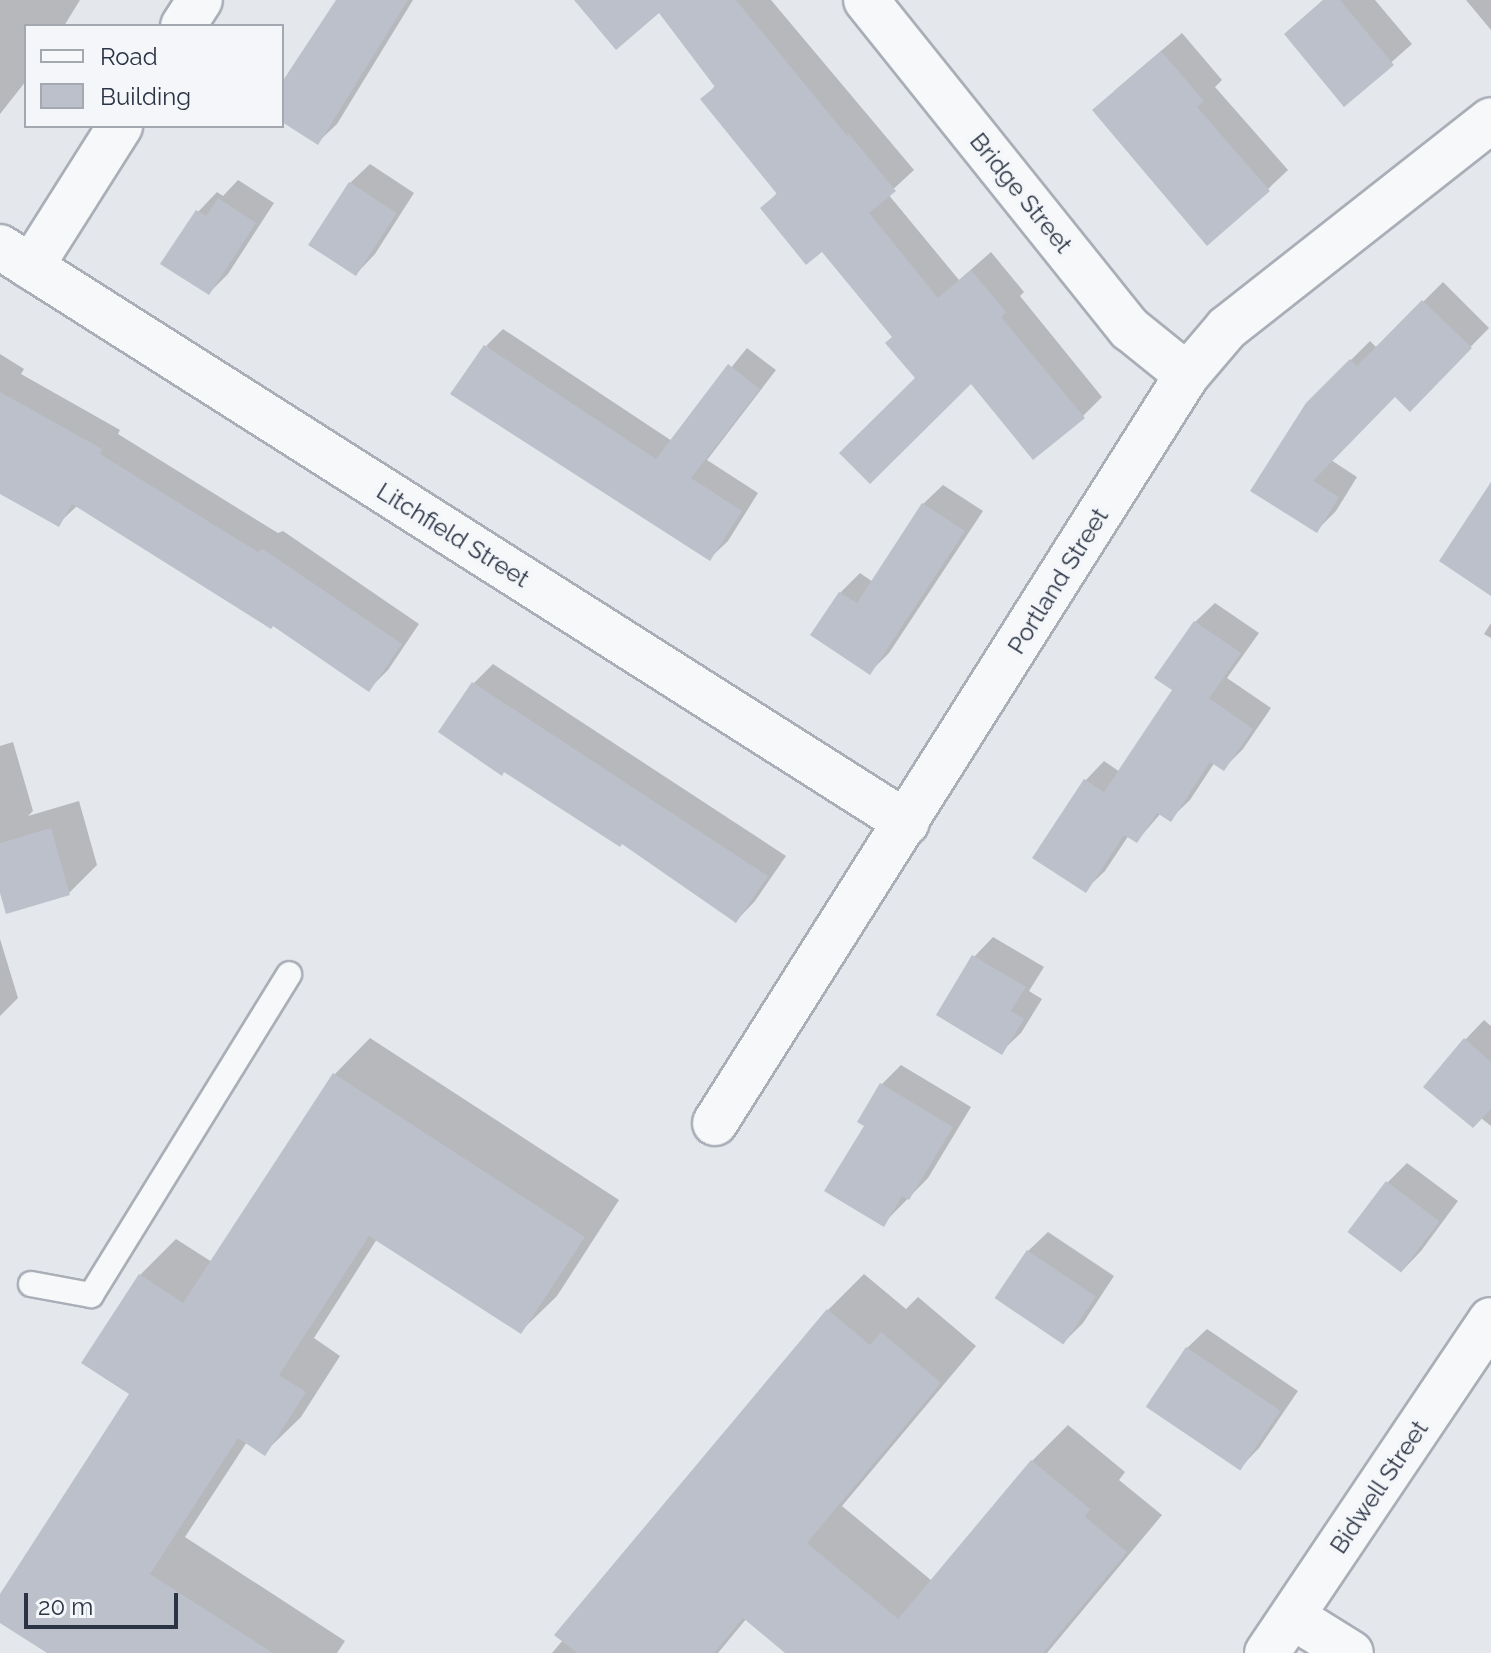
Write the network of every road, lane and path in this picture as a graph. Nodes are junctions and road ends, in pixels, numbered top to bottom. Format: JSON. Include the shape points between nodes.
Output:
{"nodes":[{"id":1,"x":200,"y":0,"type":"edge"},
{"id":2,"x":866,"y":0,"type":"edge"},
{"id":3,"x":184,"y":24,"type":"edge"},
{"id":4,"x":1491,"y":120,"type":"edge"},
{"id":5,"x":118,"y":128,"type":"edge"},
{"id":6,"x":16,"y":257,"type":"edge"},
{"id":7,"x":1187,"y":375,"type":"junction"},
{"id":8,"x":907,"y":823,"type":"junction"},
{"id":9,"x":289,"y":974,"type":"dead end"},
{"id":10,"x":715,"y":1123,"type":"dead end"},
{"id":11,"x":31,"y":1284,"type":"dead end"},
{"id":12,"x":1491,"y":1320,"type":"edge"},
{"id":13,"x":1293,"y":1617,"type":"junction"},
{"id":14,"x":1267,"y":1653,"type":"edge"},
{"id":15,"x":1351,"y":1653,"type":"edge"}],
"edges":[{"from":1,"to":3,"type":"street"},
{"from":2,"to":7,"type":"street","name":"Bridge Street","via":[[1130,329]]},
{"from":4,"to":7,"type":"street","name":"Portland Street","via":[[1227,328]]},
{"from":5,"to":6,"type":"street"},
{"from":6,"to":8,"type":"street","name":"Litchfield Street"},
{"from":7,"to":8,"type":"street","name":"Portland Street"},
{"from":8,"to":10,"type":"street","name":"Portland Street"},
{"from":9,"to":11,"type":"lane","via":[[91,1295]]},
{"from":12,"to":13,"type":"street","name":"Bidwell Street"},
{"from":13,"to":14,"type":"street","name":"Bidwell Street"},
{"from":13,"to":15,"type":"street"}]}
